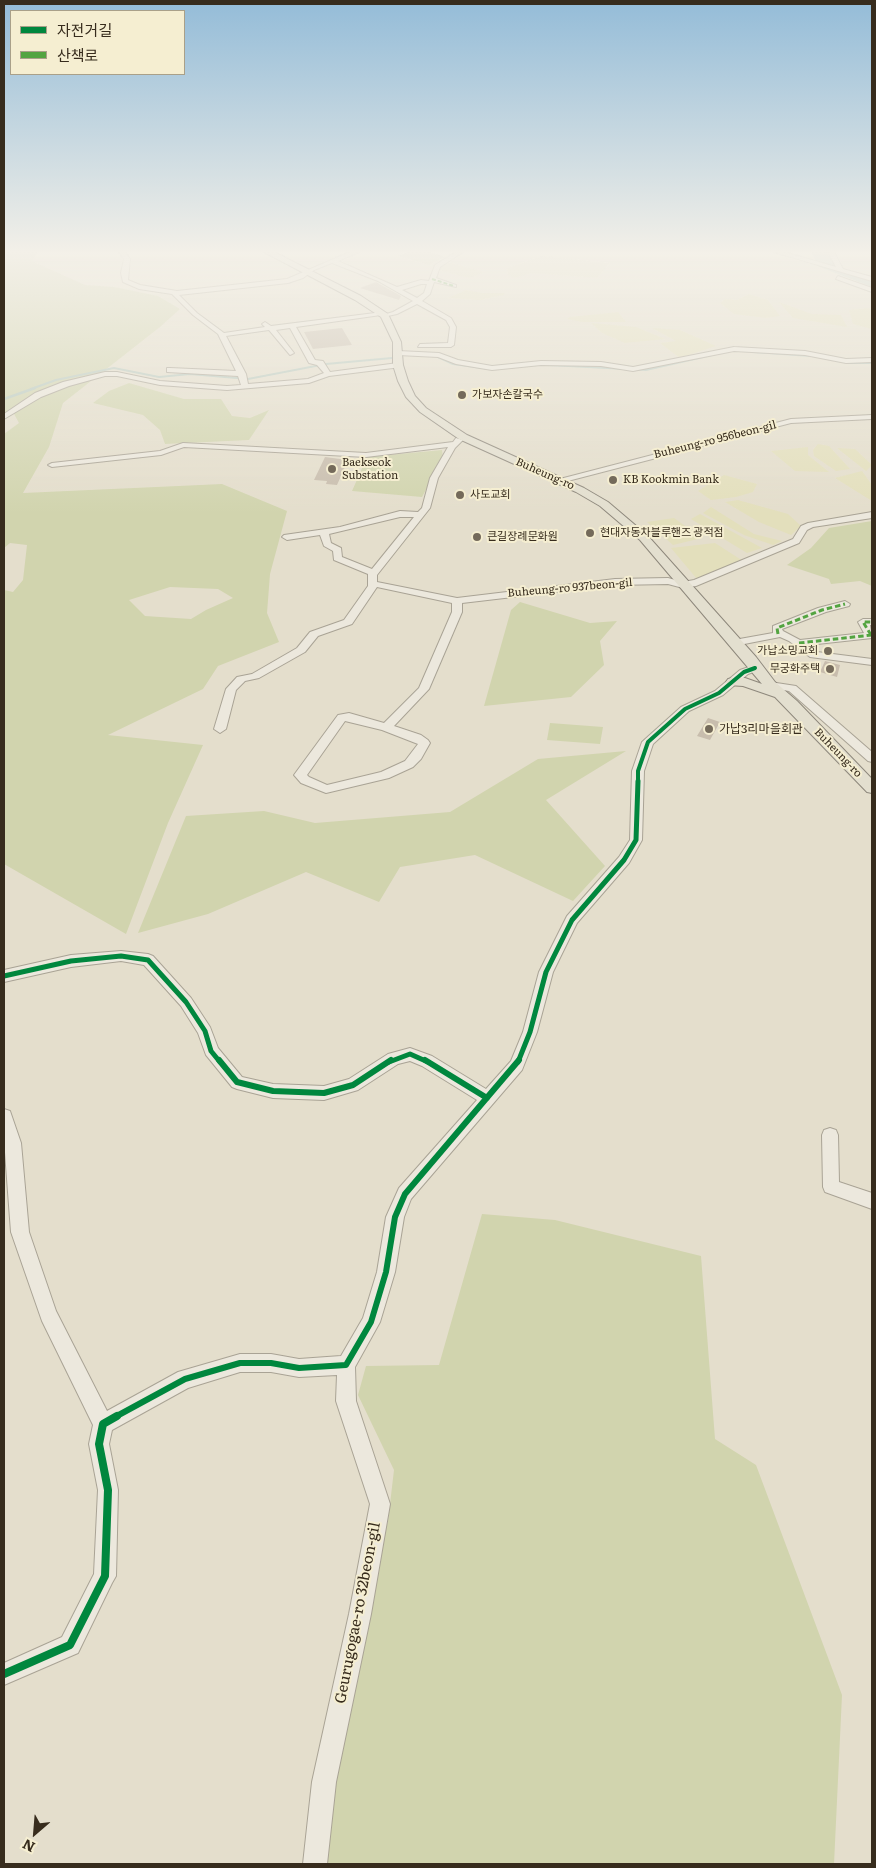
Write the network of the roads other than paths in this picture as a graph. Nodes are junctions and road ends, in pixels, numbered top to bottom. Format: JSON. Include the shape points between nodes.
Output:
{"nodes":[{"id":1,"x":223,"y":339,"type":"edge"},
{"id":2,"x":281,"y":339,"type":"edge"},
{"id":3,"x":300,"y":339,"type":"edge"},
{"id":4,"x":395,"y":339,"type":"edge"},
{"id":5,"x":452,"y":339,"type":"edge"},
{"id":6,"x":452,"y":345,"type":"junction"},
{"id":7,"x":290,"y":353,"type":"dead end"},
{"id":8,"x":430,"y":354,"type":"junction"},
{"id":9,"x":398,"y":355,"type":"junction"},
{"id":10,"x":871,"y":362,"type":"edge"},
{"id":11,"x":170,"y":370,"type":"dead end"},
{"id":12,"x":328,"y":374,"type":"junction"},
{"id":13,"x":244,"y":380,"type":"junction"},
{"id":14,"x":872,"y":416,"type":"edge"},
{"id":15,"x":4,"y":417,"type":"edge"},
{"id":16,"x":459,"y":441,"type":"junction"},
{"id":17,"x":52,"y":465,"type":"dead end"},
{"id":18,"x":560,"y":480,"type":"junction"},
{"id":19,"x":423,"y":511,"type":"junction"},
{"id":20,"x":872,"y":515,"type":"edge"},
{"id":21,"x":324,"y":532,"type":"junction"},
{"id":22,"x":287,"y":537,"type":"dead end"},
{"id":23,"x":374,"y":573,"type":"junction"},
{"id":24,"x":374,"y":584,"type":"junction"},
{"id":25,"x":684,"y":585,"type":"junction"},
{"id":26,"x":457,"y":601,"type":"junction"},
{"id":27,"x":845,"y":604,"type":"dead end"},
{"id":28,"x":872,"y":622,"type":"edge"},
{"id":29,"x":778,"y":634,"type":"junction"},
{"id":30,"x":871,"y":635,"type":"edge"},
{"id":31,"x":734,"y":643,"type":"junction"},
{"id":32,"x":799,"y":643,"type":"junction"},
{"id":33,"x":872,"y":662,"type":"edge"},
{"id":34,"x":755,"y":668,"type":"junction"},
{"id":35,"x":734,"y":682,"type":"junction"},
{"id":36,"x":770,"y":685,"type":"junction"},
{"id":37,"x":787,"y":701,"type":"junction"},
{"id":38,"x":386,"y":727,"type":"junction"},
{"id":39,"x":220,"y":730,"type":"dead end"},
{"id":40,"x":872,"y":758,"type":"edge"},
{"id":41,"x":872,"y":772,"type":"edge"},
{"id":42,"x":872,"y":788,"type":"edge"},
{"id":43,"x":4,"y":976,"type":"edge"},
{"id":44,"x":487,"y":1098,"type":"junction"},
{"id":45,"x":4,"y":1116,"type":"edge"},
{"id":46,"x":830,"y":1135,"type":"dead end"},
{"id":47,"x":872,"y":1201,"type":"edge"},
{"id":48,"x":346,"y":1365,"type":"junction"},
{"id":49,"x":104,"y":1424,"type":"junction"},
{"id":50,"x":4,"y":1674,"type":"edge"},
{"id":51,"x":315,"y":1864,"type":"edge"}],
"edges":[{"from":1,"to":13,"type":"street"},
{"from":2,"to":7,"type":"street"},
{"from":3,"to":12,"type":"street","via":[[312,361],[321,365]]},
{"from":4,"to":9,"type":"main road","name":"Buheung-ro"},
{"from":5,"to":6,"type":"street"},
{"from":6,"to":8,"type":"street","via":[[447,350]]},
{"from":6,"to":9,"type":"street"},
{"from":8,"to":9,"type":"street"},
{"from":8,"to":10,"type":"street","via":[[492,368],[541,363],[649,367],[734,349],[805,352],[846,361]]},
{"from":9,"to":12,"type":"street"},
{"from":9,"to":16,"type":"main road","name":"Buheung-ro","via":[[408,391],[415,402]]},
{"from":11,"to":13,"type":"street"},
{"from":12,"to":13,"type":"street","via":[[304,382]]},
{"from":13,"to":15,"type":"street","via":[[209,386],[160,383],[105,374],[38,395]]},
{"from":14,"to":18,"type":"street","name":"Buheung-ro 956beon-gil","via":[[791,422]]},
{"from":16,"to":17,"type":"street","via":[[366,455],[183,445],[151,455]]},
{"from":16,"to":18,"type":"main road","name":"Buheung-ro"},
{"from":16,"to":19,"type":"street","via":[[434,478]]},
{"from":18,"to":25,"type":"main road","name":"Buheung-ro","via":[[604,504],[628,524]]},
{"from":19,"to":21,"type":"street"},
{"from":19,"to":23,"type":"street"},
{"from":20,"to":25,"type":"street","via":[[804,528],[796,541],[780,549]]},
{"from":21,"to":22,"type":"street"},
{"from":21,"to":23,"type":"street","via":[[327,544],[338,550],[337,558]]},
{"from":23,"to":24,"type":"street"},
{"from":24,"to":26,"type":"street","name":"Buheung-ro 937beon-gil"},
{"from":24,"to":39,"type":"street","via":[[348,622],[314,634],[301,650],[255,676],[242,679],[231,688]]},
{"from":25,"to":26,"type":"street","name":"Buheung-ro 937beon-gil","via":[[668,581],[615,582]]},
{"from":25,"to":31,"type":"main road","name":"Buheung-ro"},
{"from":26,"to":38,"type":"street","via":[[456,612],[424,689]]},
{"from":27,"to":29,"type":"street","via":[[777,628]]},
{"from":28,"to":30,"type":"street","via":[[863,622]]},
{"from":29,"to":31,"type":"street"},
{"from":29,"to":32,"type":"street"},
{"from":30,"to":32,"type":"street"},
{"from":31,"to":34,"type":"main road","name":"Buheung-ro"},
{"from":32,"to":33,"type":"street","via":[[822,657]]},
{"from":34,"to":35,"type":"street","via":[[744,672]]},
{"from":34,"to":36,"type":"main road","name":"Buheung-ro"},
{"from":35,"to":37,"type":"main road","via":[[756,685]]},
{"from":35,"to":44,"type":"street","via":[[685,709],[648,742],[638,771],[636,840],[624,860],[572,920],[546,972],[530,1032],[517,1065]]},
{"from":36,"to":37,"type":"main road","name":"Buheung-ro"},
{"from":36,"to":40,"type":"street","via":[[792,688]]},
{"from":37,"to":41,"type":"main road","via":[[835,736]]},
{"from":37,"to":42,"type":"main road","name":"Buheung-ro"},
{"from":38,"to":38,"type":"street","via":[[342,718],[300,775],[326,789],[337,788],[385,775],[409,764],[424,743]]},
{"from":43,"to":44,"type":"street","via":[[71,961],[121,956],[148,960],[186,1002],[205,1031],[211,1051],[237,1082],[273,1091],[324,1093],[353,1085],[393,1059],[410,1054]]},
{"from":44,"to":48,"type":"street","via":[[405,1194],[395,1217],[386,1272],[371,1322]]},
{"from":45,"to":49,"type":"street","via":[[12,1143],[20,1232],[48,1315]]},
{"from":46,"to":47,"type":"street","via":[[831,1187]]},
{"from":48,"to":49,"type":"street","via":[[299,1368],[240,1362],[185,1379]]},
{"from":48,"to":51,"type":"street","name":"Geurugogae-ro 32beon-gil","via":[[346,1401],[380,1504],[324,1782]]},
{"from":49,"to":50,"type":"street","via":[[99,1444],[108,1490],[105,1576],[70,1645]]}]}
